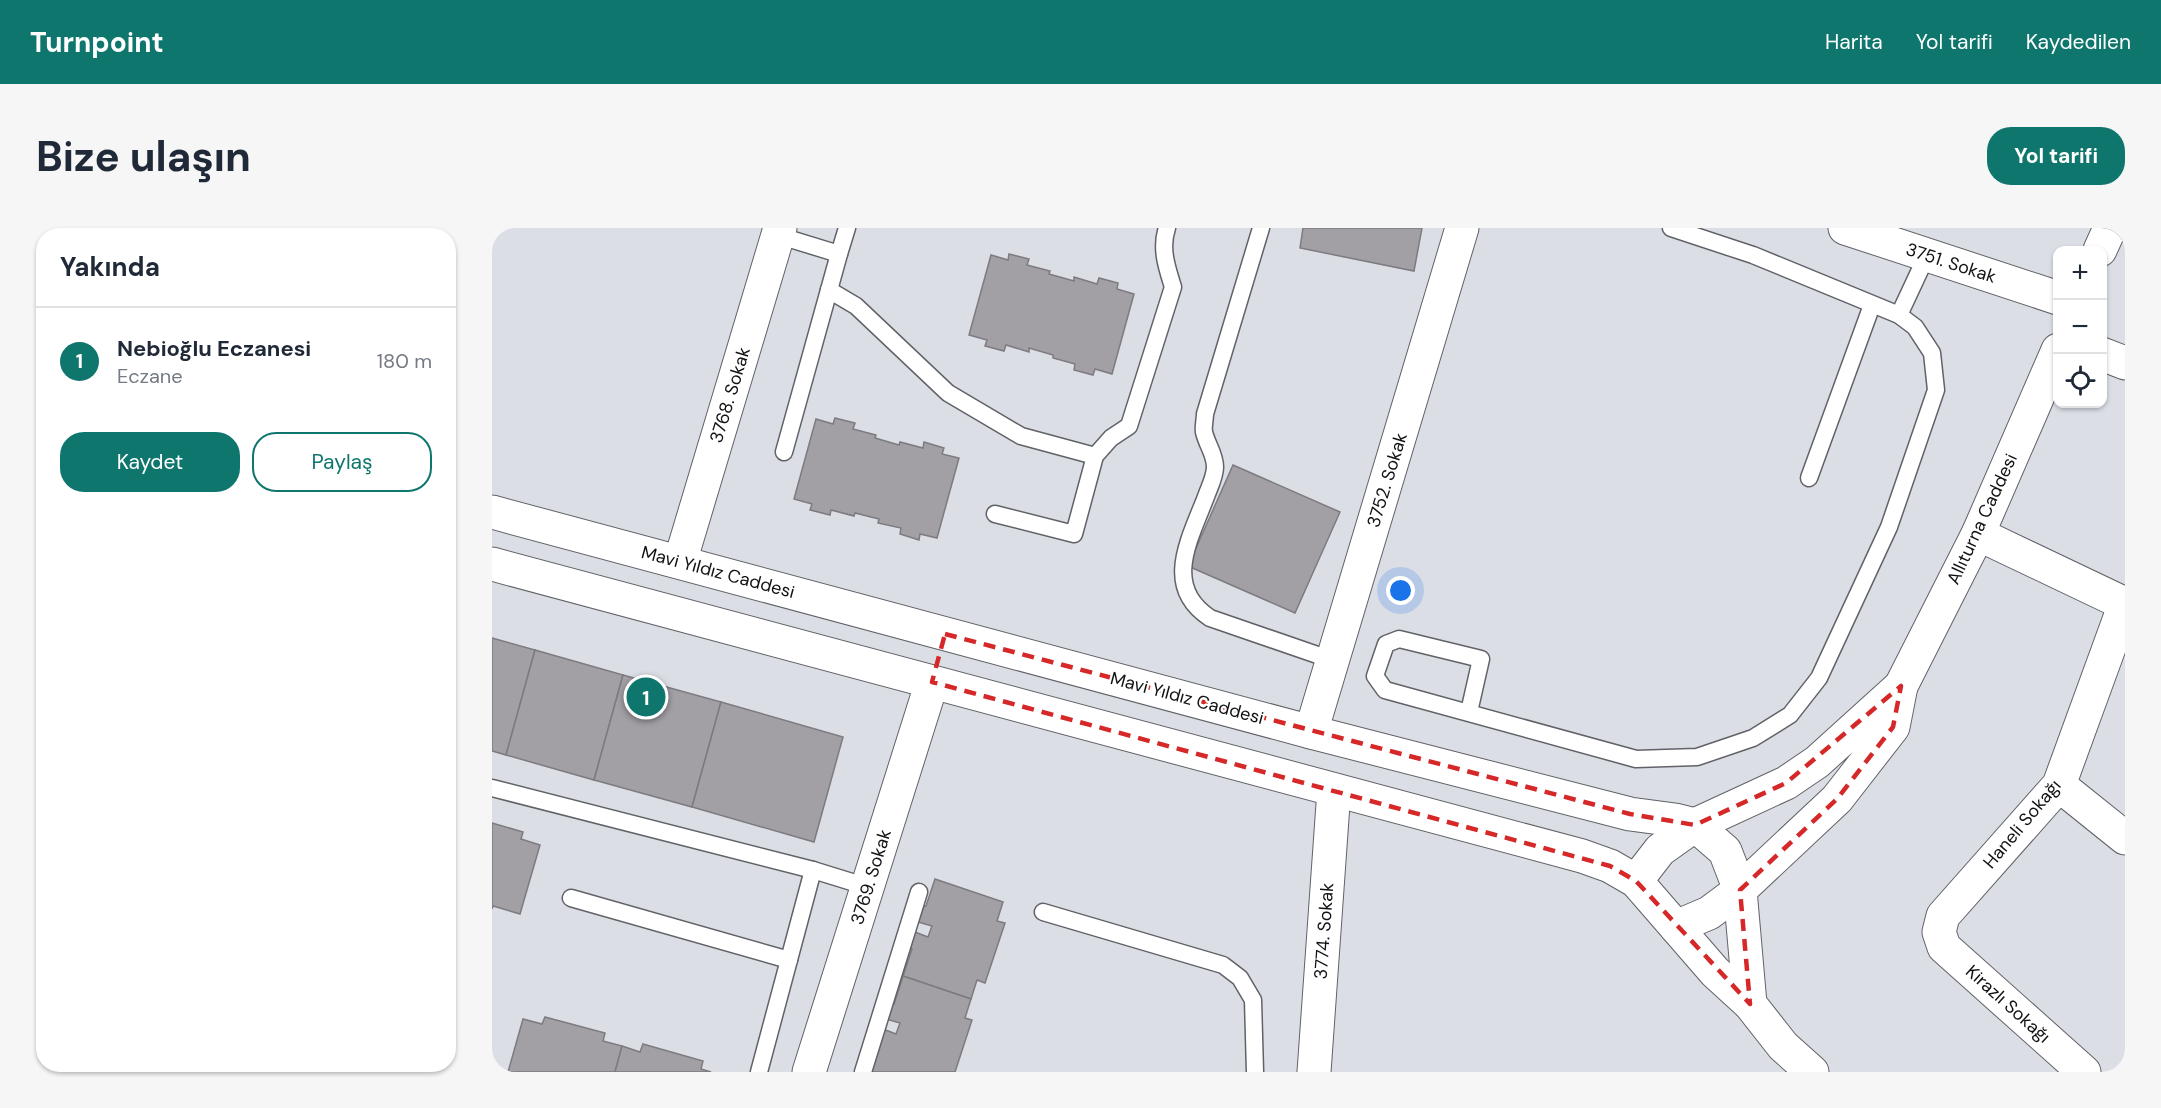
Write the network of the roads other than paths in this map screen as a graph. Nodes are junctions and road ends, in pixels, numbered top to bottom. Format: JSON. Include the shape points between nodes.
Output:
{"nodes":[{"id":1,"x":847,"y":228,"type":"edge"},
{"id":2,"x":1167,"y":228,"type":"edge"},
{"id":3,"x":1261,"y":228,"type":"edge"},
{"id":4,"x":1462,"y":228,"type":"edge"},
{"id":5,"x":1671,"y":228,"type":"edge"},
{"id":6,"x":1845,"y":228,"type":"edge"},
{"id":7,"x":2110,"y":228,"type":"edge"},
{"id":8,"x":778,"y":231,"type":"edge"},
{"id":9,"x":2102,"y":246,"type":"edge"},
{"id":10,"x":839,"y":254,"type":"junction"},
{"id":11,"x":1927,"y":255,"type":"junction"},
{"id":12,"x":829,"y":290,"type":"junction"},
{"id":13,"x":2053,"y":296,"type":"edge"},
{"id":14,"x":1872,"y":305,"type":"junction"},
{"id":15,"x":1899,"y":315,"type":"junction"},
{"id":16,"x":2056,"y":354,"type":"edge"},
{"id":17,"x":2107,"y":356,"type":"edge"},
{"id":18,"x":2125,"y":363,"type":"edge"},
{"id":19,"x":784,"y":452,"type":"dead end"},
{"id":20,"x":1095,"y":456,"type":"junction"},
{"id":21,"x":1809,"y":478,"type":"dead end"},
{"id":22,"x":492,"y":512,"type":"edge"},
{"id":23,"x":995,"y":514,"type":"dead end"},
{"id":24,"x":1978,"y":534,"type":"junction"},
{"id":25,"x":680,"y":562,"type":"junction"},
{"id":26,"x":492,"y":564,"type":"edge"},
{"id":27,"x":2125,"y":604,"type":"edge"},
{"id":28,"x":945,"y":634,"type":"junction"},
{"id":29,"x":1332,"y":660,"type":"junction"},
{"id":30,"x":932,"y":682,"type":"junction"},
{"id":31,"x":1901,"y":686,"type":"junction"},
{"id":32,"x":1468,"y":712,"type":"junction"},
{"id":33,"x":1311,"y":732,"type":"junction"},
{"id":34,"x":2059,"y":785,"type":"junction"},
{"id":35,"x":492,"y":788,"type":"edge"},
{"id":36,"x":1334,"y":790,"type":"junction"},
{"id":37,"x":1695,"y":825,"type":"junction"},
{"id":38,"x":2125,"y":838,"type":"edge"},
{"id":39,"x":813,"y":870,"type":"junction"},
{"id":40,"x":1636,"y":882,"type":"junction"},
{"id":41,"x":868,"y":886,"type":"junction"},
{"id":42,"x":1740,"y":890,"type":"junction"},
{"id":43,"x":919,"y":892,"type":"dead end"},
{"id":44,"x":571,"y":898,"type":"dead end"},
{"id":45,"x":1043,"y":912,"type":"dead end"},
{"id":46,"x":1676,"y":927,"type":"junction"},
{"id":47,"x":1939,"y":932,"type":"joint"},
{"id":48,"x":789,"y":960,"type":"junction"},
{"id":49,"x":1750,"y":1004,"type":"junction"},
{"id":50,"x":759,"y":1072,"type":"edge"},
{"id":51,"x":809,"y":1072,"type":"edge"},
{"id":52,"x":864,"y":1072,"type":"edge"},
{"id":53,"x":1255,"y":1072,"type":"edge"},
{"id":54,"x":1314,"y":1072,"type":"edge"},
{"id":55,"x":1812,"y":1072,"type":"edge"},
{"id":56,"x":2084,"y":1072,"type":"edge"}],
"edges":[{"from":1,"to":10,"type":"lane"},
{"from":2,"to":20,"type":"lane","via":[[1162,241],[1173,288],[1170,298],[1129,426]]},
{"from":3,"to":29,"type":"lane","via":[[1205,414],[1203,431],[1213,452],[1215,469],[1185,554],[1182,579],[1198,610],[1210,618]]},
{"from":4,"to":29,"type":"main road","name":"3752. Sokak"},
{"from":5,"to":14,"type":"lane","via":[[1753,255]]},
{"from":6,"to":11,"type":"main road","name":"3751. Sokak"},
{"from":7,"to":9,"type":"main road"},
{"from":8,"to":10,"type":"lane"},
{"from":8,"to":25,"type":"main road","name":"3768. Sokak"},
{"from":10,"to":12,"type":"lane"},
{"from":11,"to":13,"type":"main road","name":"3751. Sokak"},
{"from":11,"to":15,"type":"lane"},
{"from":12,"to":19,"type":"lane"},
{"from":12,"to":20,"type":"lane","via":[[856,306],[948,393],[1021,436]]},
{"from":14,"to":15,"type":"lane"},
{"from":14,"to":21,"type":"lane"},
{"from":15,"to":32,"type":"lane","via":[[1915,327],[1932,353],[1936,390],[1889,527],[1819,678],[1790,715],[1753,738],[1697,757],[1636,759]]},
{"from":16,"to":24,"type":"main road","name":"Allıturna Caddesi"},
{"from":17,"to":18,"type":"main road"},
{"from":20,"to":23,"type":"lane","via":[[1074,534]]},
{"from":22,"to":25,"type":"main road","name":"Mavi Yıldız Caddesi"},
{"from":24,"to":27,"type":"main road"},
{"from":24,"to":31,"type":"main road","name":"Allıturna Caddesi"},
{"from":25,"to":28,"type":"main road","name":"Mavi Yıldız Caddesi"},
{"from":26,"to":30,"type":"main road"},
{"from":27,"to":34,"type":"main road","name":"Haneli Sokağı"},
{"from":28,"to":30,"type":"main road","name":"3769. Sokak"},
{"from":28,"to":33,"type":"main road","name":"Mavi Yıldız Caddesi"},
{"from":29,"to":33,"type":"main road","name":"3752. Sokak"},
{"from":30,"to":36,"type":"main road"},
{"from":30,"to":41,"type":"main road","name":"3769. Sokak"},
{"from":31,"to":37,"type":"main road","name":"Allıturna Caddesi","via":[[1844,739],[1786,783]]},
{"from":31,"to":42,"type":"main road","name":"Allıturna Caddesi","via":[[1893,727],[1837,799]]},
{"from":32,"to":32,"type":"lane","via":[[1385,690],[1375,676],[1386,644],[1399,639],[1481,659]]},
{"from":33,"to":37,"type":"main road","name":"Mavi Yıldız Caddesi","via":[[1630,814]]},
{"from":34,"to":38,"type":"main road"},
{"from":34,"to":47,"type":"main road","name":"Haneli Sokağı","via":[[1943,916]]},
{"from":35,"to":39,"type":"lane"},
{"from":36,"to":40,"type":"main road","via":[[1582,856]]},
{"from":36,"to":54,"type":"main road","name":"3774. Sokak"},
{"from":37,"to":40,"type":"main road","name":"Allıturna Caddesi","via":[[1660,850]]},
{"from":37,"to":42,"type":"main road","name":"Mavi Yıldız Caddesi","via":[[1725,851]]},
{"from":39,"to":41,"type":"lane"},
{"from":39,"to":48,"type":"lane"},
{"from":40,"to":46,"type":"main road"},
{"from":41,"to":51,"type":"main road","name":"3769. Sokak"},
{"from":42,"to":46,"type":"main road","name":"Allıturna Caddesi","via":[[1709,913]]},
{"from":42,"to":49,"type":"main road","name":"Mavi Yıldız Caddesi"},
{"from":43,"to":52,"type":"lane"},
{"from":44,"to":48,"type":"lane"},
{"from":45,"to":53,"type":"lane","via":[[1223,965],[1240,978],[1253,1000]]},
{"from":46,"to":49,"type":"main road","via":[[1715,972]]},
{"from":47,"to":56,"type":"main road","name":"Kirazlı Sokağı","via":[[1944,948]]},
{"from":48,"to":50,"type":"lane"},
{"from":49,"to":55,"type":"main road","via":[[1783,1046]]}]}
